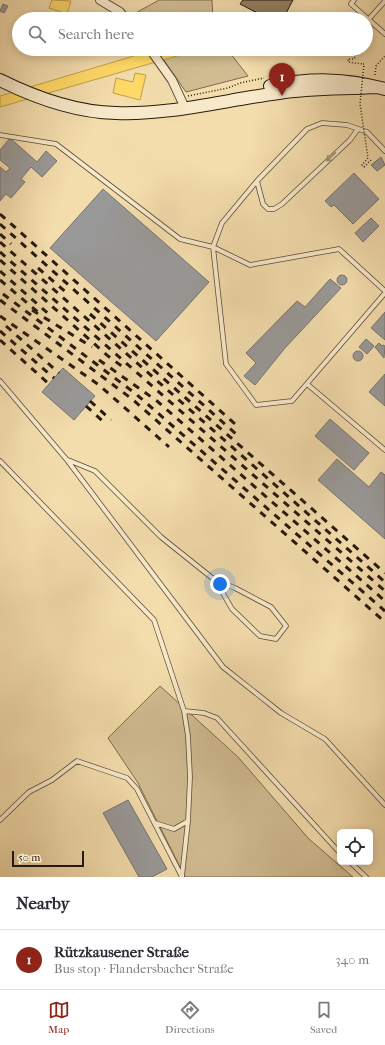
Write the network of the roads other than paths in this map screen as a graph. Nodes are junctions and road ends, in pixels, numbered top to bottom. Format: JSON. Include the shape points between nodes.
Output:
{"nodes":[{"id":1,"x":100,"y":0,"type":"edge"},
{"id":2,"x":354,"y":0,"type":"edge"},
{"id":3,"x":385,"y":1,"type":"edge"},
{"id":4,"x":120,"y":12,"type":"edge"},
{"id":5,"x":360,"y":12,"type":"edge"},
{"id":6,"x":373,"y":14,"type":"edge"},
{"id":7,"x":373,"y":24,"type":"edge"},
{"id":8,"x":385,"y":34,"type":"edge"},
{"id":9,"x":155,"y":56,"type":"edge"},
{"id":10,"x":0,"y":80,"type":"edge"},
{"id":11,"x":380,"y":84,"type":"edge"},
{"id":12,"x":182,"y":103,"type":"junction"},
{"id":13,"x":358,"y":128,"type":"junction"},
{"id":14,"x":0,"y":135,"type":"edge"},
{"id":15,"x":385,"y":151,"type":"edge"},
{"id":16,"x":257,"y":181,"type":"junction"},
{"id":17,"x":213,"y":247,"type":"junction"},
{"id":18,"x":385,"y":292,"type":"edge"},
{"id":19,"x":0,"y":381,"type":"edge"},
{"id":20,"x":307,"y":384,"type":"junction"},
{"id":21,"x":385,"y":450,"type":"edge"},
{"id":22,"x":67,"y":460,"type":"junction"},
{"id":23,"x":0,"y":461,"type":"edge"},
{"id":24,"x":216,"y":580,"type":"junction"},
{"id":25,"x":184,"y":711,"type":"junction"},
{"id":26,"x":385,"y":805,"type":"edge"},
{"id":27,"x":0,"y":820,"type":"edge"},
{"id":28,"x":188,"y":821,"type":"junction"},
{"id":29,"x":155,"y":823,"type":"junction"},
{"id":30,"x":337,"y":850,"type":"edge"},
{"id":31,"x":353,"y":865,"type":"edge"},
{"id":32,"x":182,"y":877,"type":"edge"},
{"id":33,"x":366,"y":877,"type":"edge"}],
"edges":[{"from":1,"to":4,"type":"street"},
{"from":2,"to":5,"type":"lane","via":[[351,4]]},
{"from":3,"to":6,"type":"lane"},
{"from":7,"to":8,"type":"lane"},
{"from":9,"to":12,"type":"street","via":[[172,80]]},
{"from":10,"to":12,"type":"street","via":[[31,95],[69,107],[116,113],[161,111]]},
{"from":11,"to":12,"type":"street","via":[[347,80],[293,82],[248,91],[225,100]]},
{"from":13,"to":15,"type":"lane","via":[[367,132]]},
{"from":13,"to":16,"type":"lane","via":[[322,123],[307,128]]},
{"from":13,"to":16,"type":"lane","one_way":true,"via":[[350,140],[274,209],[263,204]]},
{"from":14,"to":17,"type":"lane","via":[[56,144],[180,239]]},
{"from":16,"to":17,"type":"lane","via":[[222,223]]},
{"from":17,"to":18,"type":"lane","via":[[250,265],[338,249]]},
{"from":17,"to":20,"type":"lane","via":[[226,364],[256,405],[292,401]]},
{"from":18,"to":20,"type":"lane"},
{"from":19,"to":22,"type":"lane"},
{"from":20,"to":21,"type":"lane"},
{"from":22,"to":24,"type":"lane","via":[[95,471],[161,537]]},
{"from":22,"to":26,"type":"lane","via":[[223,667],[281,713],[325,740]]},
{"from":23,"to":25,"type":"lane","via":[[154,620]]},
{"from":24,"to":24,"type":"lane","via":[[232,609],[260,636],[276,639],[286,626],[271,607]]},
{"from":25,"to":28,"type":"lane","via":[[190,777]]},
{"from":25,"to":30,"type":"lane","via":[[204,713],[217,718]]},
{"from":27,"to":29,"type":"lane","via":[[29,792],[52,780],[77,761],[127,778],[137,789]]},
{"from":28,"to":29,"type":"lane","via":[[174,829]]},
{"from":28,"to":32,"type":"lane"},
{"from":29,"to":32,"type":"lane"},
{"from":31,"to":33,"type":"lane"}]}
